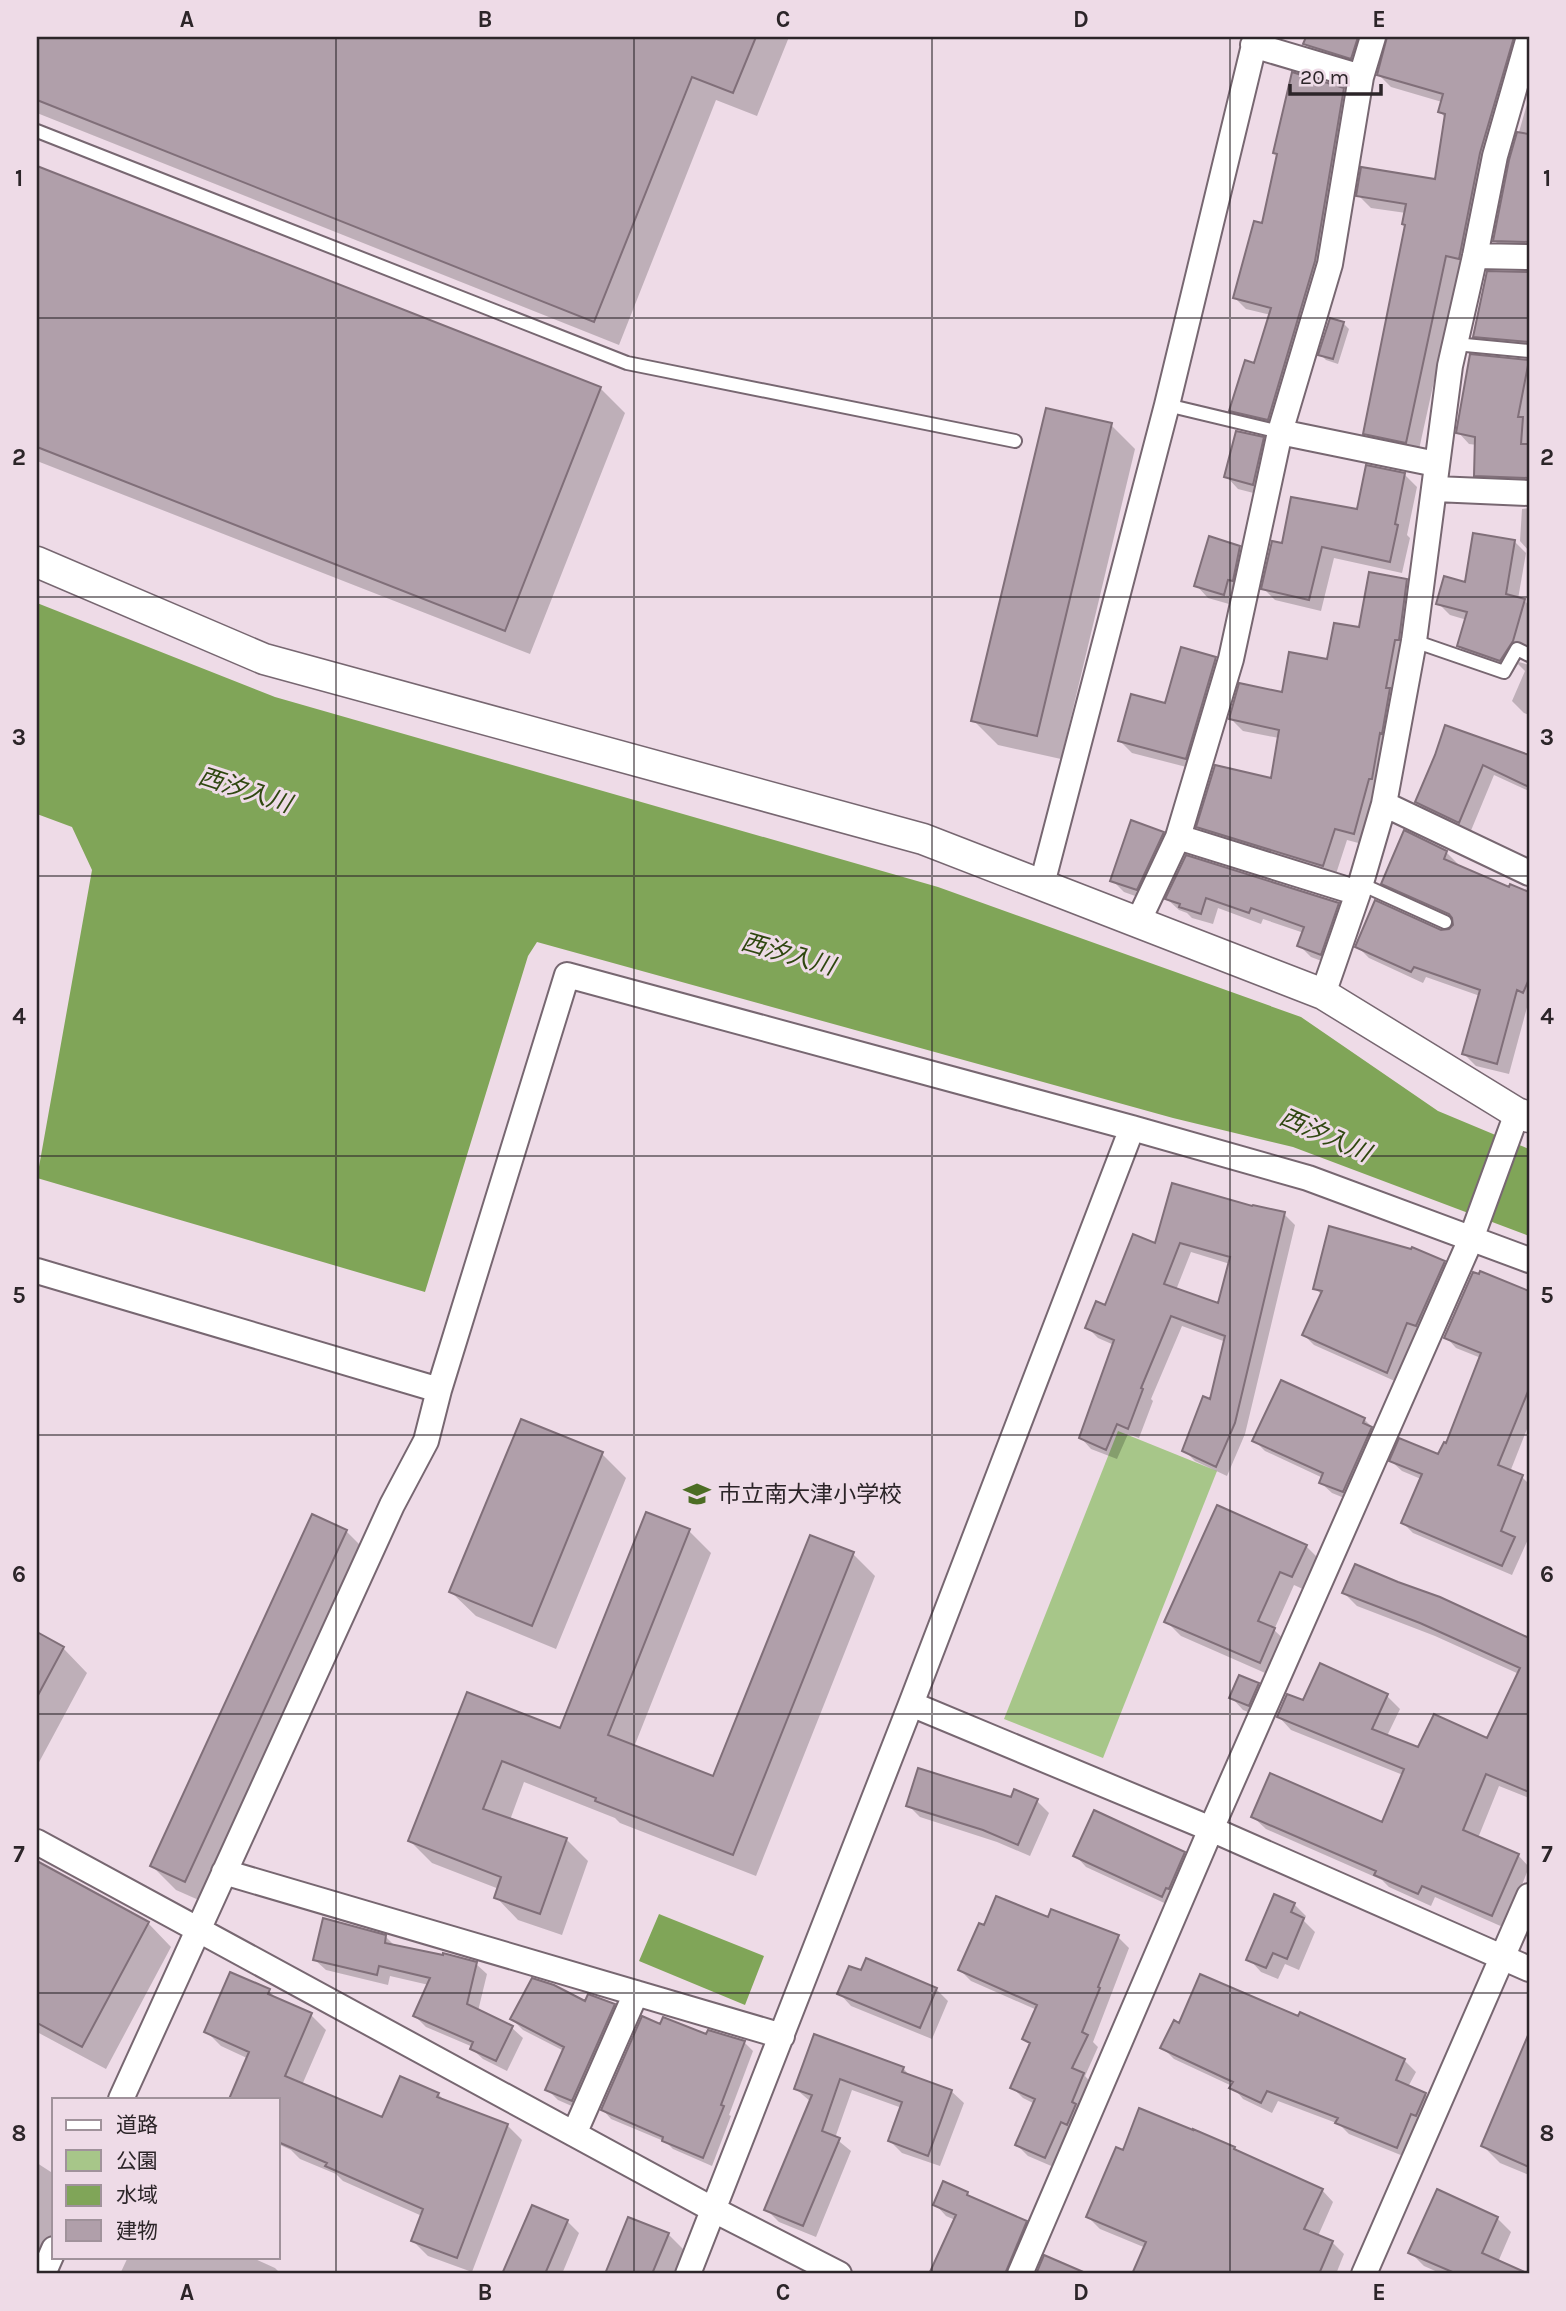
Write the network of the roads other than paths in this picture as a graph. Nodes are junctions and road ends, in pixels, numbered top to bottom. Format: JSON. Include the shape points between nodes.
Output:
{"nodes":[{"id":1,"x":1373,"y":37,"type":"edge"},
{"id":2,"x":1529,"y":37,"type":"edge"},
{"id":3,"x":1254,"y":41,"type":"edge"},
{"id":4,"x":1361,"y":77,"type":"junction"},
{"id":5,"x":37,"y":131,"type":"edge"},
{"id":6,"x":1475,"y":256,"type":"junction"},
{"id":7,"x":1529,"y":257,"type":"edge"},
{"id":8,"x":1455,"y":344,"type":"junction"},
{"id":9,"x":1529,"y":351,"type":"edge"},
{"id":10,"x":1167,"y":405,"type":"junction"},
{"id":11,"x":1280,"y":432,"type":"junction"},
{"id":12,"x":1015,"y":441,"type":"dead end"},
{"id":13,"x":1436,"y":464,"type":"junction"},
{"id":14,"x":1435,"y":489,"type":"junction"},
{"id":15,"x":1529,"y":493,"type":"edge"},
{"id":16,"x":37,"y":562,"type":"edge"},
{"id":17,"x":1414,"y":641,"type":"junction"},
{"id":18,"x":1529,"y":654,"type":"edge"},
{"id":19,"x":1384,"y":804,"type":"junction"},
{"id":20,"x":1178,"y":837,"type":"junction"},
{"id":21,"x":1529,"y":873,"type":"edge"},
{"id":22,"x":1042,"y":884,"type":"junction"},
{"id":23,"x":1359,"y":888,"type":"junction"},
{"id":24,"x":1138,"y":922,"type":"junction"},
{"id":25,"x":1445,"y":922,"type":"dead end"},
{"id":26,"x":1323,"y":994,"type":"junction"},
{"id":27,"x":1523,"y":1115,"type":"edge"},
{"id":28,"x":1132,"y":1128,"type":"junction"},
{"id":29,"x":1471,"y":1239,"type":"junction"},
{"id":30,"x":1529,"y":1260,"type":"edge"},
{"id":31,"x":37,"y":1271,"type":"edge"},
{"id":32,"x":439,"y":1390,"type":"junction"},
{"id":33,"x":911,"y":1704,"type":"junction"},
{"id":34,"x":1211,"y":1829,"type":"junction"},
{"id":35,"x":37,"y":1842,"type":"edge"},
{"id":36,"x":224,"y":1872,"type":"junction"},
{"id":37,"x":1529,"y":1896,"type":"edge"},
{"id":38,"x":198,"y":1929,"type":"junction"},
{"id":39,"x":1502,"y":1957,"type":"junction"},
{"id":40,"x":1529,"y":1969,"type":"edge"},
{"id":41,"x":636,"y":1993,"type":"junction"},
{"id":42,"x":782,"y":2036,"type":"junction"},
{"id":43,"x":121,"y":2098,"type":"edge"},
{"id":44,"x":574,"y":2134,"type":"junction"},
{"id":45,"x":714,"y":2210,"type":"junction"},
{"id":46,"x":52,"y":2254,"type":"edge"},
{"id":47,"x":43,"y":2274,"type":"edge"},
{"id":48,"x":688,"y":2274,"type":"edge"},
{"id":49,"x":839,"y":2274,"type":"edge"},
{"id":50,"x":1020,"y":2274,"type":"edge"},
{"id":51,"x":1364,"y":2274,"type":"edge"}],
"edges":[{"from":1,"to":4,"type":"street"},
{"from":2,"to":6,"type":"street","via":[[1494,156]]},
{"from":3,"to":4,"type":"street"},
{"from":3,"to":10,"type":"street"},
{"from":4,"to":11,"type":"street","via":[[1330,264]]},
{"from":5,"to":12,"type":"lane","via":[[627,363]]},
{"from":6,"to":7,"type":"street"},
{"from":6,"to":8,"type":"street"},
{"from":8,"to":9,"type":"lane"},
{"from":8,"to":13,"type":"street"},
{"from":10,"to":11,"type":"lane"},
{"from":10,"to":22,"type":"street"},
{"from":11,"to":13,"type":"street"},
{"from":11,"to":20,"type":"street","via":[[1231,659]]},
{"from":13,"to":14,"type":"street"},
{"from":14,"to":15,"type":"street"},
{"from":14,"to":17,"type":"street"},
{"from":16,"to":22,"type":"street","via":[[264,659],[923,839]]},
{"from":17,"to":18,"type":"lane","via":[[1504,672],[1517,649]]},
{"from":17,"to":19,"type":"street"},
{"from":19,"to":21,"type":"street"},
{"from":19,"to":23,"type":"street"},
{"from":20,"to":23,"type":"street"},
{"from":20,"to":24,"type":"street"},
{"from":22,"to":24,"type":"street"},
{"from":23,"to":25,"type":"lane"},
{"from":23,"to":26,"type":"street"},
{"from":24,"to":26,"type":"street"},
{"from":26,"to":27,"type":"street"},
{"from":27,"to":29,"type":"street"},
{"from":28,"to":29,"type":"street","via":[[1308,1178]]},
{"from":28,"to":32,"type":"street","via":[[567,975]]},
{"from":28,"to":33,"type":"street"},
{"from":29,"to":30,"type":"street"},
{"from":29,"to":34,"type":"street"},
{"from":31,"to":32,"type":"street"},
{"from":32,"to":36,"type":"street","via":[[426,1441],[392,1505]]},
{"from":33,"to":34,"type":"street"},
{"from":33,"to":42,"type":"street"},
{"from":34,"to":39,"type":"street"},
{"from":34,"to":50,"type":"street"},
{"from":35,"to":38,"type":"street"},
{"from":36,"to":38,"type":"street"},
{"from":36,"to":41,"type":"street"},
{"from":37,"to":39,"type":"street"},
{"from":38,"to":43,"type":"street"},
{"from":38,"to":44,"type":"street"},
{"from":39,"to":40,"type":"street"},
{"from":39,"to":51,"type":"street"},
{"from":41,"to":42,"type":"street"},
{"from":41,"to":44,"type":"street"},
{"from":42,"to":45,"type":"street"},
{"from":44,"to":45,"type":"street"},
{"from":45,"to":48,"type":"street"},
{"from":45,"to":49,"type":"street"},
{"from":46,"to":47,"type":"street"}]}
